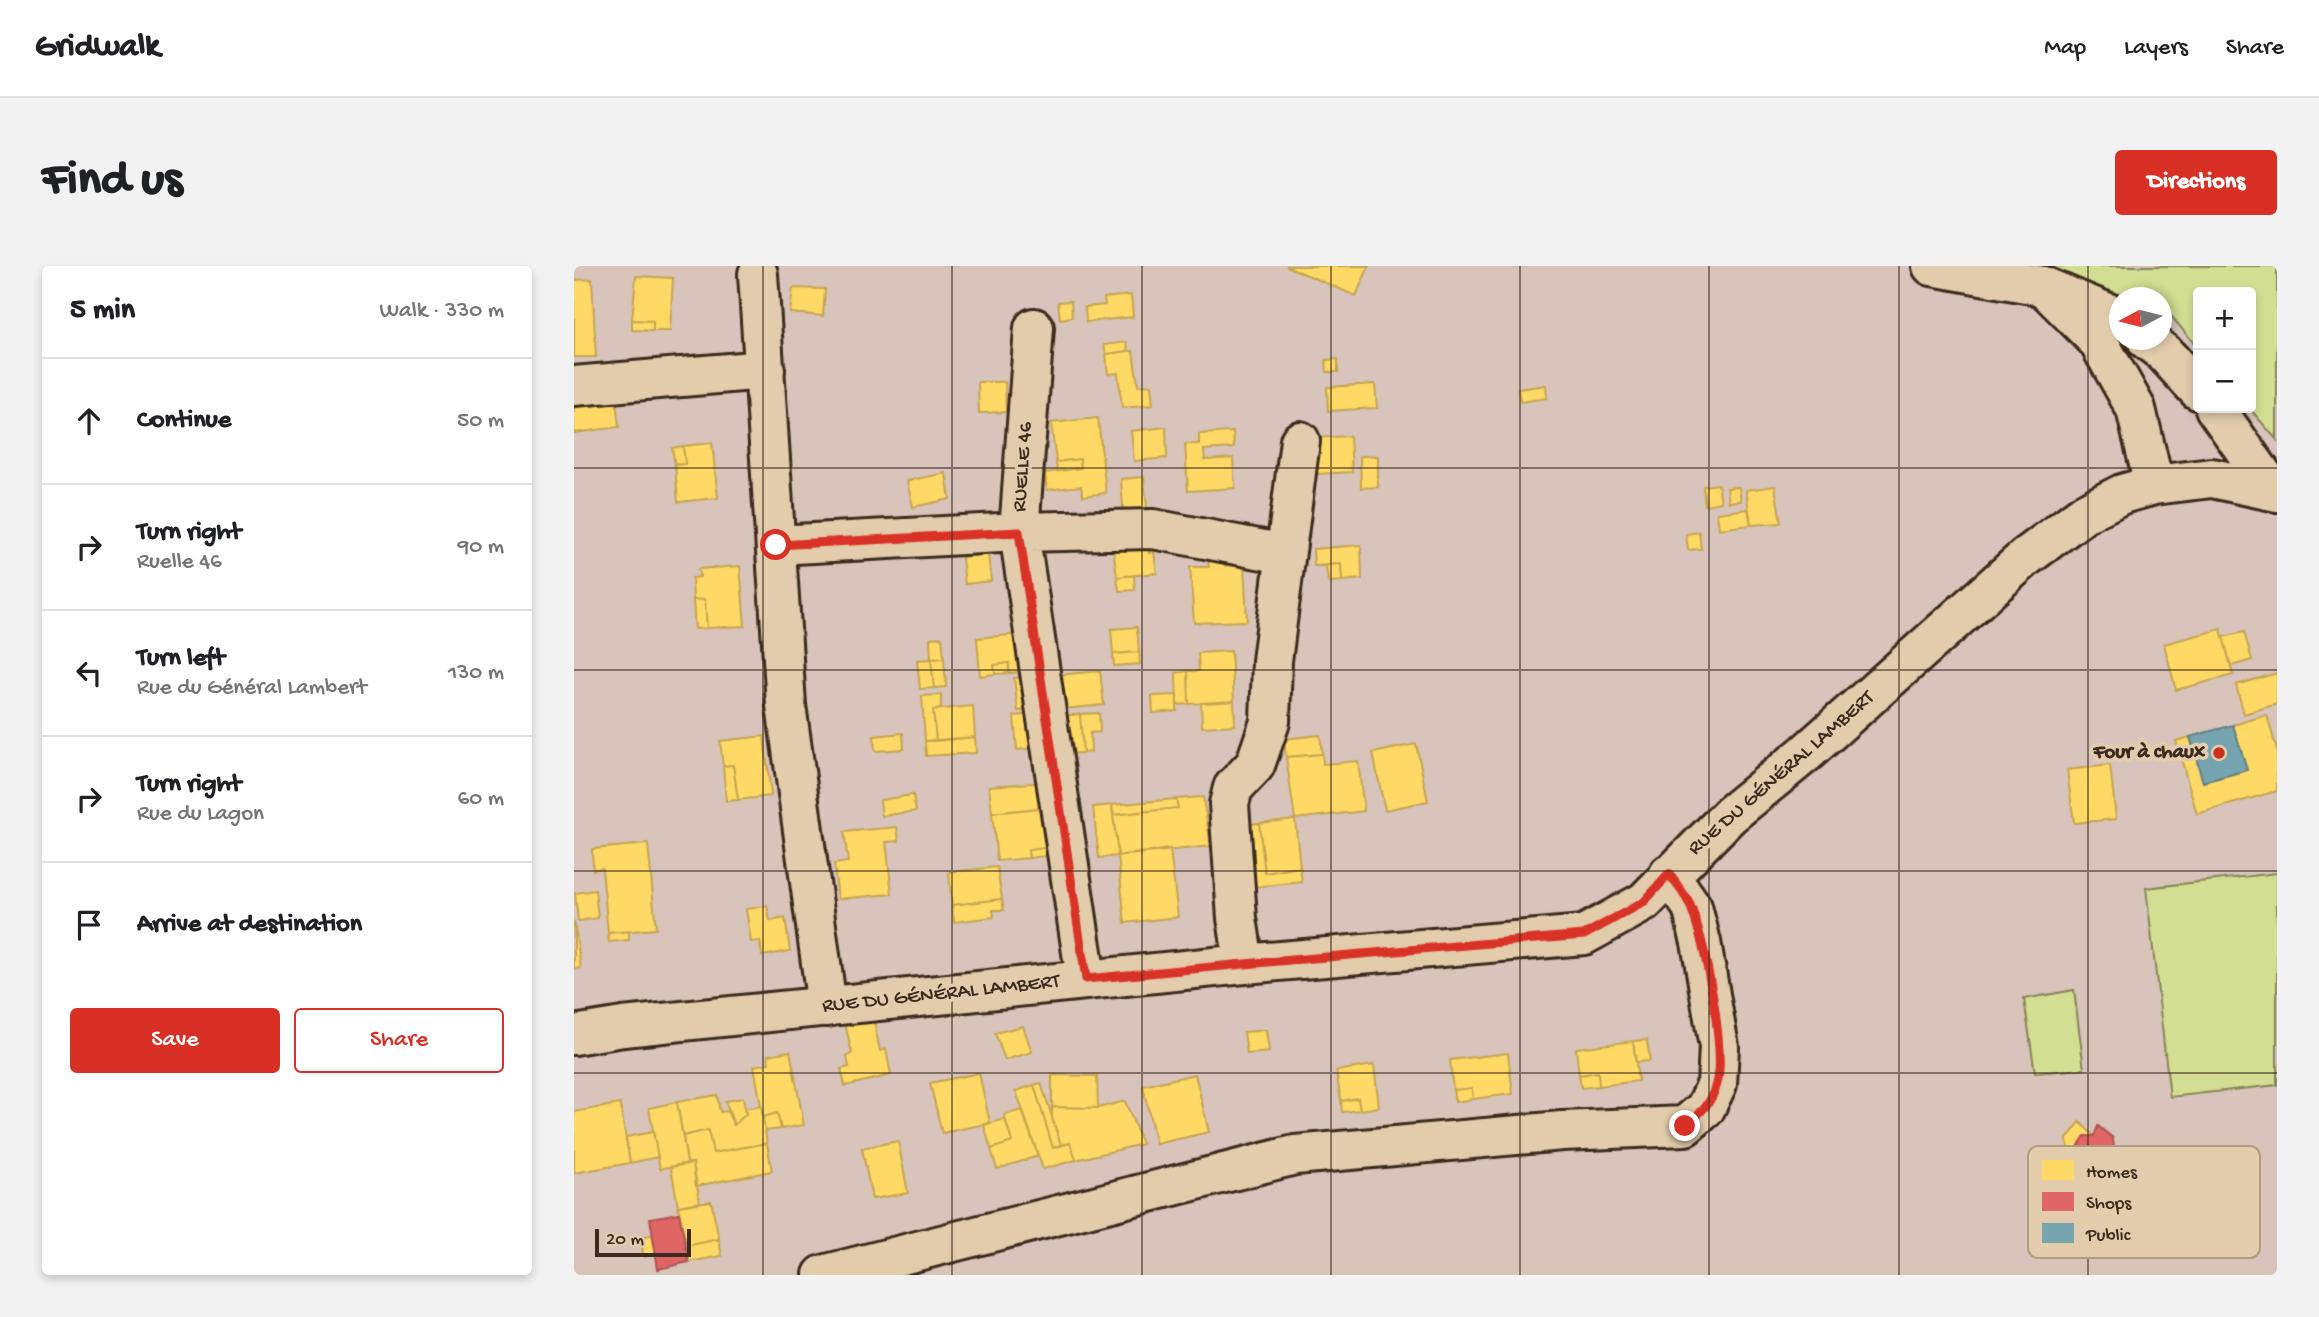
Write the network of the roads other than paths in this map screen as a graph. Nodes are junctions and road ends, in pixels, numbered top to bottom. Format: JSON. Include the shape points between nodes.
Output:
{"nodes":[{"id":1,"x":1931,"y":266,"type":"edge"},
{"id":2,"x":758,"y":274,"type":"dead end"},
{"id":3,"x":2043,"y":286,"type":"junction"},
{"id":4,"x":2109,"y":313,"type":"edge"},
{"id":5,"x":1034,"y":328,"type":"dead end"},
{"id":6,"x":2160,"y":350,"type":"edge"},
{"id":7,"x":765,"y":370,"type":"junction"},
{"id":8,"x":2193,"y":385,"type":"edge"},
{"id":9,"x":574,"y":386,"type":"edge"},
{"id":10,"x":2219,"y":413,"type":"edge"},
{"id":11,"x":1300,"y":441,"type":"dead end"},
{"id":12,"x":2154,"y":485,"type":"junction"},
{"id":13,"x":2275,"y":491,"type":"edge"},
{"id":14,"x":1019,"y":532,"type":"junction"},
{"id":15,"x":776,"y":545,"type":"junction"},
{"id":16,"x":1285,"y":554,"type":"junction"},
{"id":17,"x":1669,"y":874,"type":"junction"},
{"id":18,"x":1244,"y":964,"type":"junction"},
{"id":19,"x":1086,"y":979,"type":"junction"},
{"id":20,"x":827,"y":1007,"type":"junction"},
{"id":21,"x":574,"y":1035,"type":"edge"},
{"id":22,"x":823,"y":1275,"type":"edge"}],
"edges":[{"from":1,"to":3,"type":"street"},
{"from":2,"to":7,"type":"street"},
{"from":3,"to":4,"type":"street"},
{"from":3,"to":12,"type":"street","via":[[2098,341],[2130,398]]},
{"from":5,"to":14,"type":"street","name":"RUELLE 46"},
{"from":6,"to":8,"type":"street"},
{"from":7,"to":9,"type":"street"},
{"from":7,"to":15,"type":"street"},
{"from":10,"to":13,"type":"street"},
{"from":11,"to":16,"type":"street"},
{"from":12,"to":13,"type":"street","name":"RUE DU GÉNÉRAL LAMBERT","via":[[2212,478]]},
{"from":12,"to":17,"type":"street","name":"RUE DU GÉNÉRAL LAMBERT","via":[[2122,494],[2085,513],[2026,557],[1730,815]]},
{"from":14,"to":15,"type":"street"},
{"from":14,"to":16,"type":"street","via":[[1153,529]]},
{"from":14,"to":19,"type":"street","name":"RUELLE 46"},
{"from":15,"to":20,"type":"street","via":[[786,705]]},
{"from":16,"to":18,"type":"street","via":[[1270,722],[1255,765],[1233,788],[1229,804]]},
{"from":17,"to":18,"type":"street","name":"RUE DU GÉNÉRAL LAMBERT","via":[[1644,902],[1584,935]]},
{"from":17,"to":22,"type":"street","via":[[1692,907],[1719,1047],[1717,1084],[1705,1109],[1685,1126],[1562,1131],[1295,1156]]},
{"from":18,"to":19,"type":"street","name":"RUE DU GÉNÉRAL LAMBERT"},
{"from":19,"to":20,"type":"street","name":"RUE DU GÉNÉRAL LAMBERT"},
{"from":20,"to":21,"type":"street","name":"RUE DU GÉNÉRAL LAMBERT"}]}
